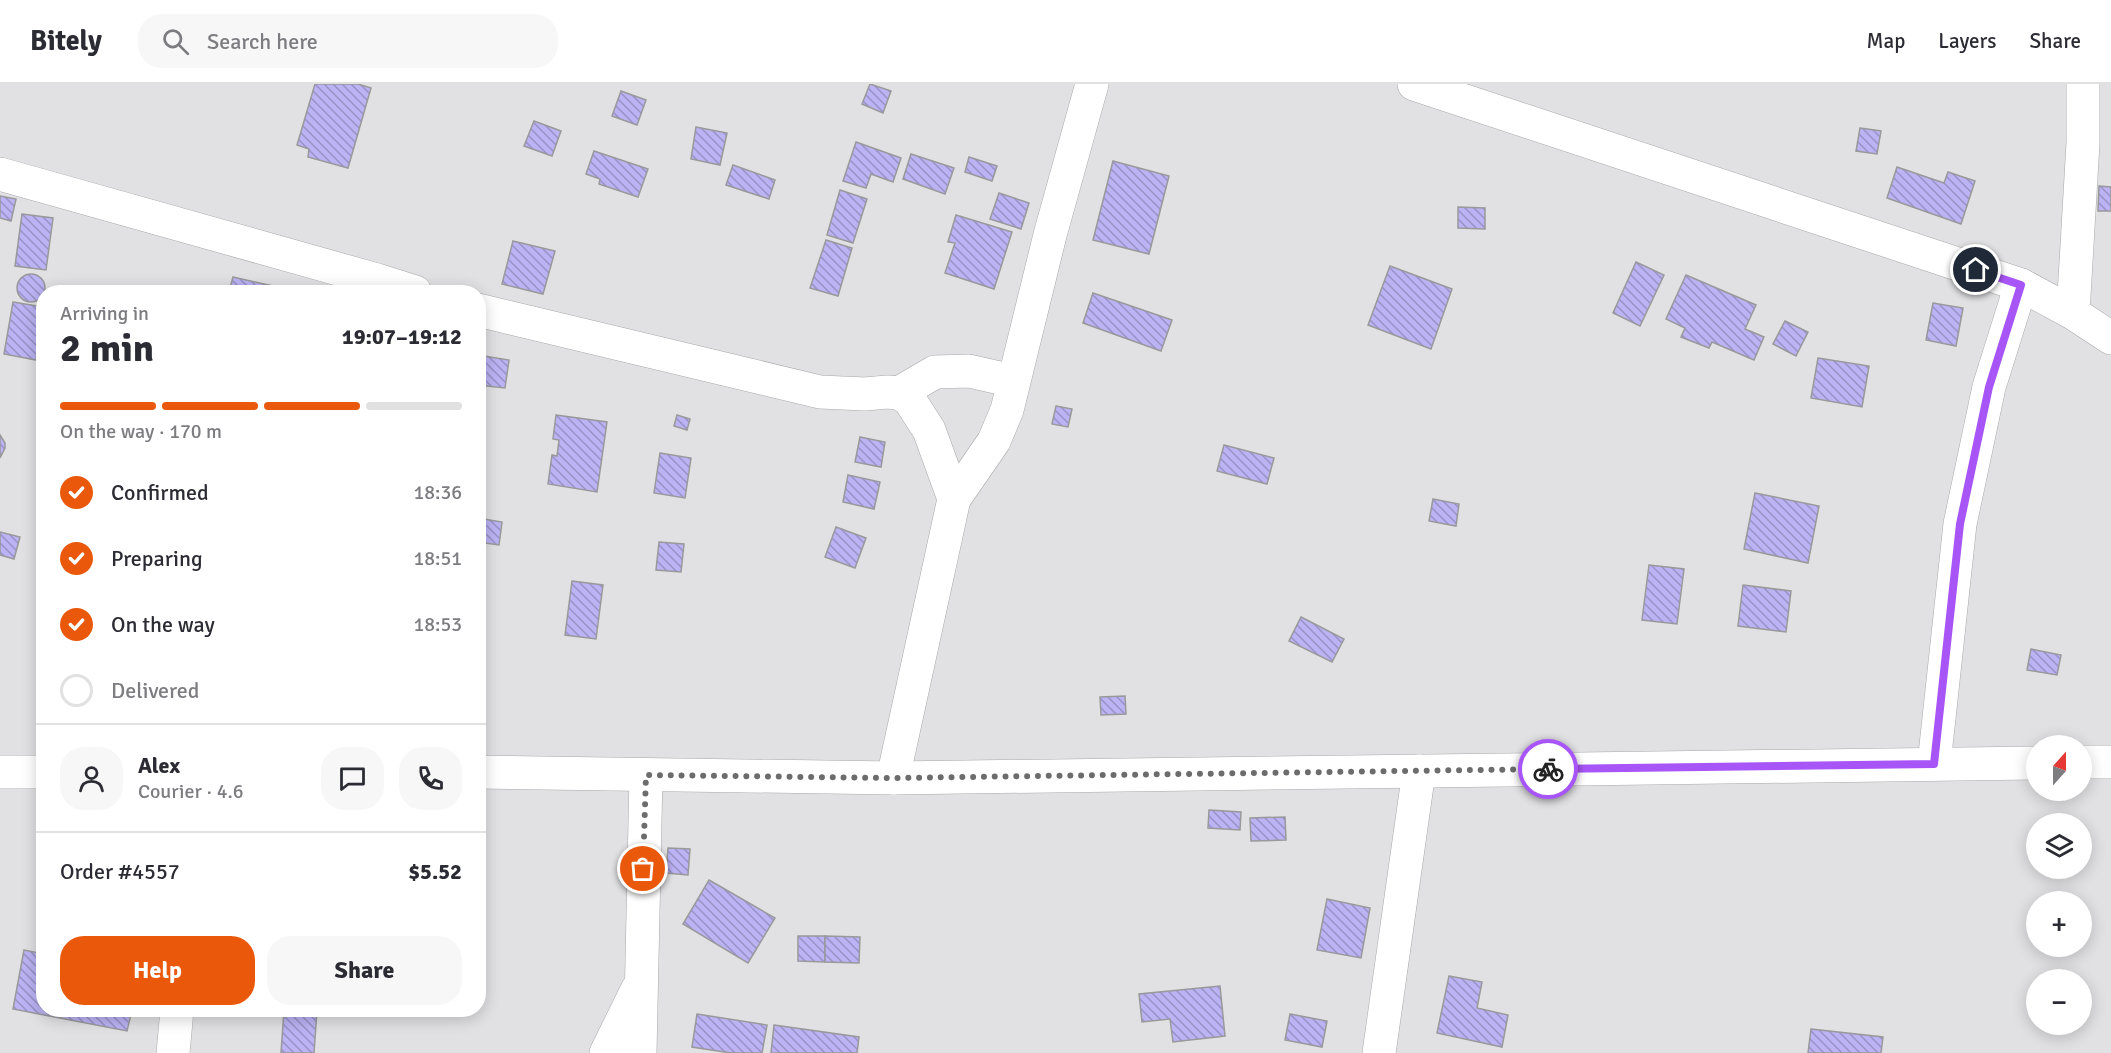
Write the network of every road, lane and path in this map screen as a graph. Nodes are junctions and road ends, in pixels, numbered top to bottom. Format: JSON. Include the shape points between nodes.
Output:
{"nodes":[{"id":1,"x":1092,"y":84,"type":"edge"},
{"id":2,"x":1414,"y":84,"type":"edge"},
{"id":3,"x":2083,"y":84,"type":"edge"},
{"id":4,"x":0,"y":174,"type":"edge"},
{"id":5,"x":374,"y":285,"type":"edge"},
{"id":6,"x":2021,"y":285,"type":"junction"},
{"id":7,"x":486,"y":312,"type":"edge"},
{"id":8,"x":2073,"y":313,"type":"junction"},
{"id":9,"x":2111,"y":338,"type":"edge"},
{"id":10,"x":1013,"y":381,"type":"junction"},
{"id":11,"x":899,"y":393,"type":"junction"},
{"id":12,"x":954,"y":499,"type":"junction"},
{"id":13,"x":2092,"y":762,"type":"edge"},
{"id":14,"x":2111,"y":762,"type":"edge"},
{"id":15,"x":2026,"y":763,"type":"edge"},
{"id":16,"x":1934,"y":764,"type":"junction"},
{"id":17,"x":1419,"y":771,"type":"junction"},
{"id":18,"x":0,"y":772,"type":"edge"},
{"id":19,"x":36,"y":772,"type":"edge"},
{"id":20,"x":486,"y":772,"type":"edge"},
{"id":21,"x":646,"y":775,"type":"junction"},
{"id":22,"x":892,"y":778,"type":"junction"},
{"id":23,"x":641,"y":983,"type":"junction"},
{"id":24,"x":176,"y":1017,"type":"edge"},
{"id":25,"x":173,"y":1053,"type":"edge"},
{"id":26,"x":606,"y":1053,"type":"edge"},
{"id":27,"x":640,"y":1053,"type":"edge"},
{"id":28,"x":1379,"y":1053,"type":"edge"}],
"edges":[{"from":1,"to":10,"type":"street"},
{"from":2,"to":6,"type":"street"},
{"from":3,"to":8,"type":"street","via":[[2084,143]]},
{"from":4,"to":5,"type":"street"},
{"from":6,"to":8,"type":"street"},
{"from":6,"to":16,"type":"street","via":[[1989,387],[1960,524]]},
{"from":7,"to":11,"type":"street","via":[[820,392]]},
{"from":8,"to":9,"type":"street"},
{"from":10,"to":11,"type":"street","via":[[969,371],[935,372]]},
{"from":10,"to":12,"type":"street","via":[[1007,410],[994,441]]},
{"from":11,"to":12,"type":"street","via":[[909,399],[930,430]]},
{"from":12,"to":22,"type":"street"},
{"from":13,"to":14,"type":"street"},
{"from":15,"to":16,"type":"street"},
{"from":16,"to":17,"type":"street"},
{"from":17,"to":22,"type":"street"},
{"from":17,"to":28,"type":"street"},
{"from":18,"to":19,"type":"street"},
{"from":20,"to":21,"type":"street"},
{"from":21,"to":22,"type":"street"},
{"from":21,"to":23,"type":"street"},
{"from":23,"to":26,"type":"street"},
{"from":23,"to":27,"type":"street"},
{"from":24,"to":25,"type":"street"}]}
